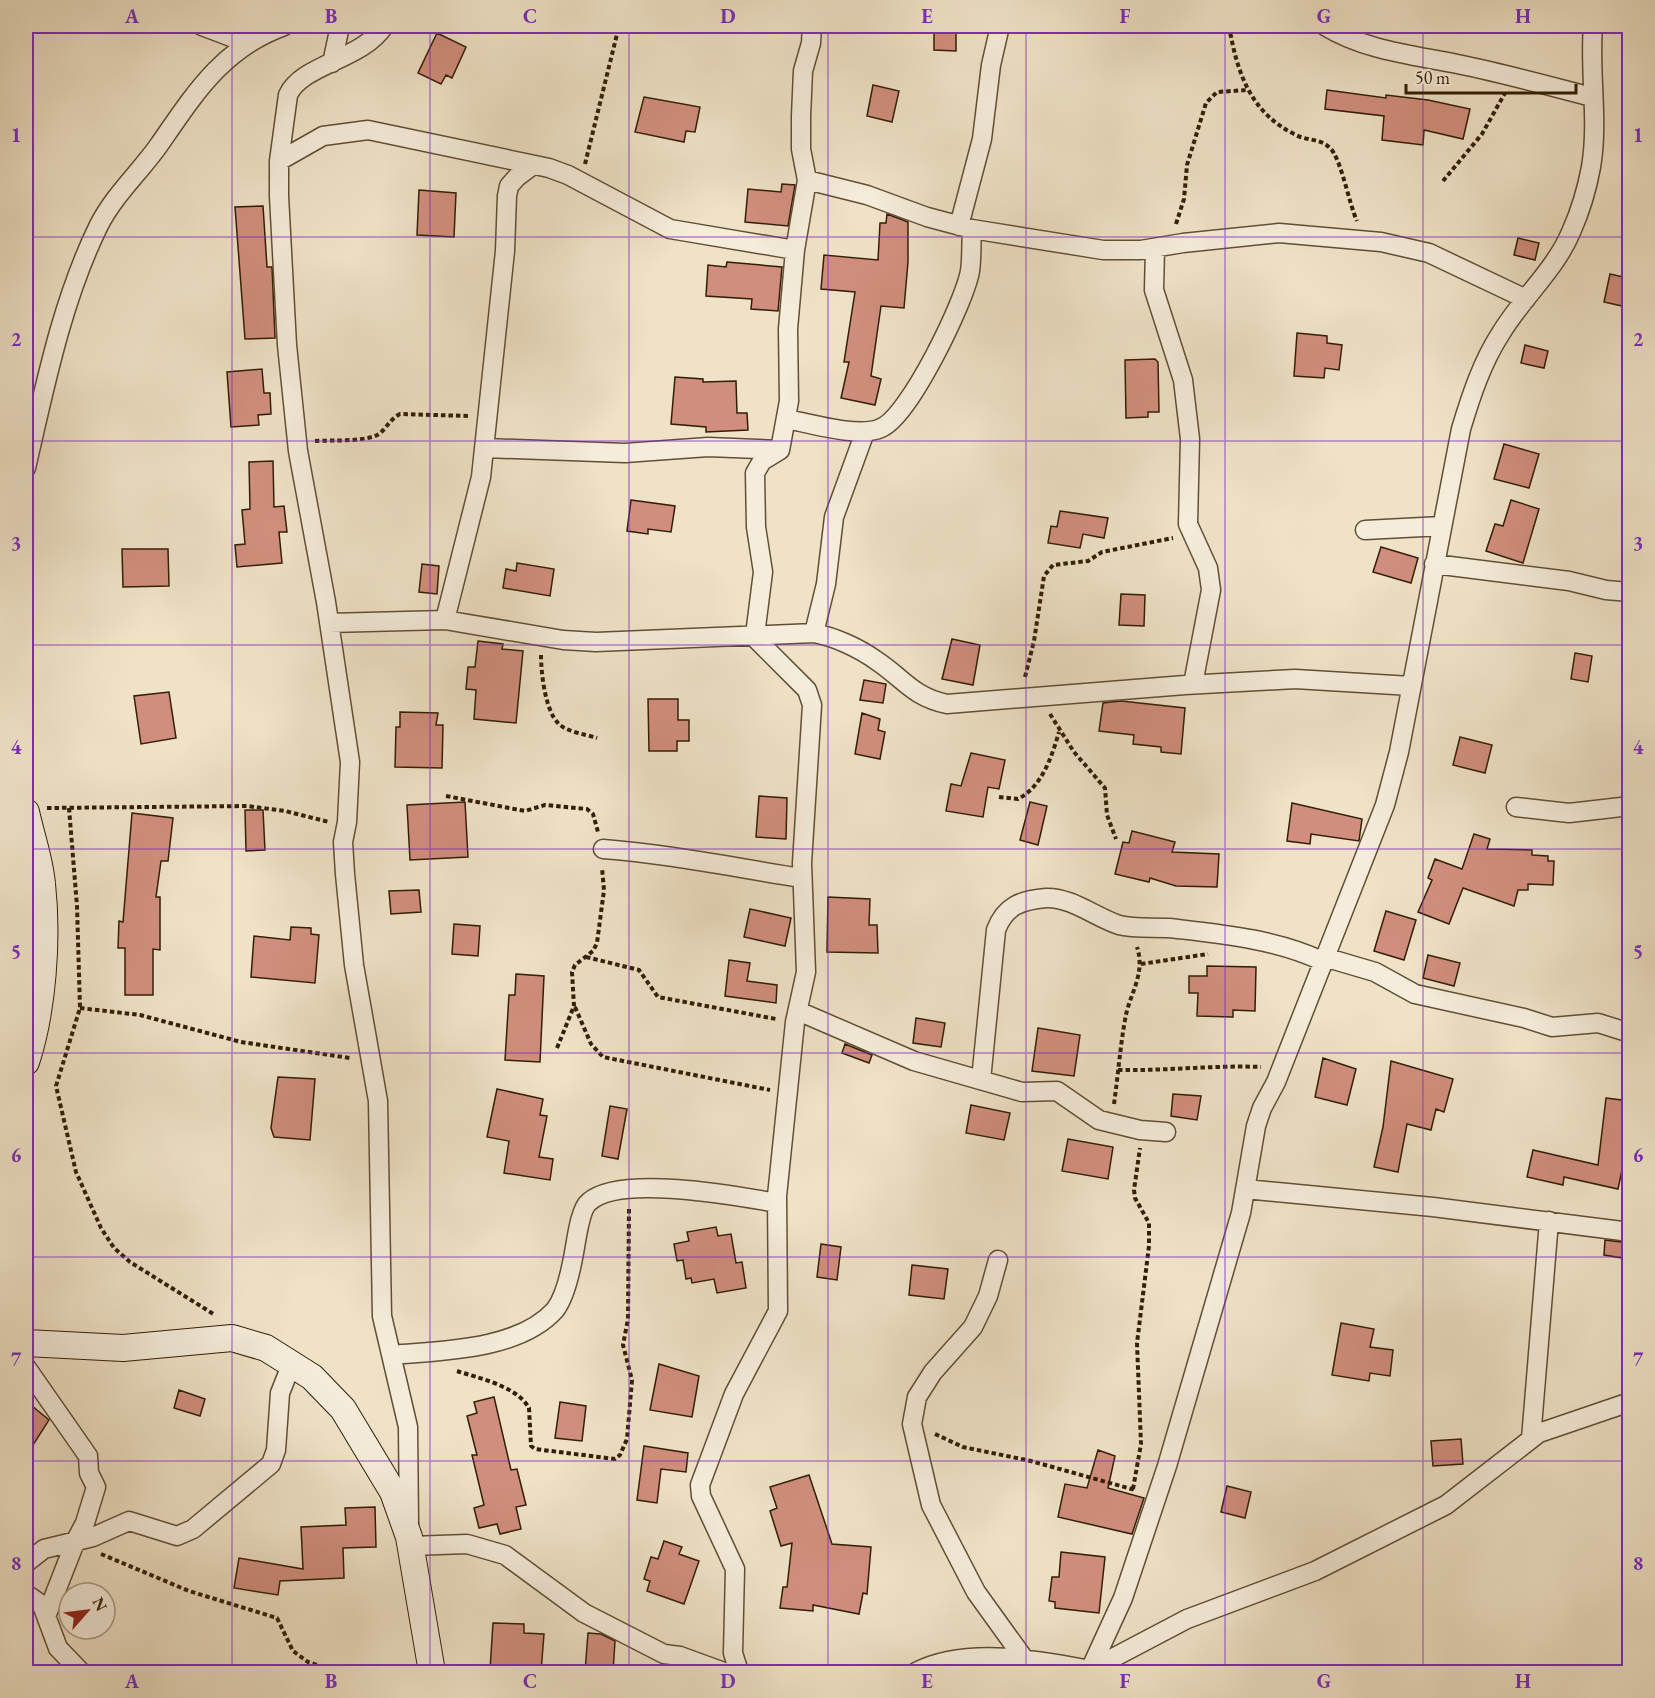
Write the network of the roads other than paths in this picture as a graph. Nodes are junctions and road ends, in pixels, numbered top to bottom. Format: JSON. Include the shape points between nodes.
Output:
{"nodes":[{"id":1,"x":201,"y":26,"type":"edge"},
{"id":2,"x":284,"y":26,"type":"edge"},
{"id":3,"x":340,"y":26,"type":"edge"},
{"id":4,"x":384,"y":26,"type":"edge"},
{"id":5,"x":812,"y":26,"type":"edge"},
{"id":6,"x":1000,"y":26,"type":"edge"},
{"id":7,"x":1324,"y":26,"type":"edge"},
{"id":8,"x":1593,"y":26,"type":"edge"},
{"id":9,"x":247,"y":43,"type":"junction"},
{"id":10,"x":332,"y":63,"type":"junction"},
{"id":11,"x":1592,"y":97,"type":"junction"},
{"id":12,"x":279,"y":161,"type":"junction"},
{"id":13,"x":533,"y":165,"type":"junction"},
{"id":14,"x":807,"y":180,"type":"junction"},
{"id":15,"x":965,"y":228,"type":"junction"},
{"id":16,"x":1162,"y":246,"type":"junction"},
{"id":17,"x":795,"y":250,"type":"junction"},
{"id":18,"x":1526,"y":299,"type":"junction"},
{"id":19,"x":787,"y":419,"type":"junction"},
{"id":20,"x":865,"y":432,"type":"junction"},
{"id":21,"x":485,"y":448,"type":"junction"},
{"id":22,"x":780,"y":450,"type":"junction"},
{"id":23,"x":26,"y":468,"type":"edge"},
{"id":24,"x":1442,"y":526,"type":"junction"},
{"id":25,"x":1365,"y":530,"type":"dead end"},
{"id":26,"x":1434,"y":564,"type":"junction"},
{"id":27,"x":1629,"y":592,"type":"edge"},
{"id":28,"x":445,"y":620,"type":"junction"},
{"id":29,"x":329,"y":623,"type":"junction"},
{"id":30,"x":814,"y":633,"type":"junction"},
{"id":31,"x":754,"y":635,"type":"junction"},
{"id":32,"x":1193,"y":684,"type":"junction"},
{"id":33,"x":1411,"y":686,"type":"junction"},
{"id":34,"x":1629,"y":806,"type":"edge"},
{"id":35,"x":1516,"y":807,"type":"dead end"},
{"id":36,"x":31,"y":810,"type":"edge"},
{"id":37,"x":603,"y":849,"type":"road end"},
{"id":38,"x":802,"y":878,"type":"junction"},
{"id":39,"x":1323,"y":959,"type":"junction"},
{"id":40,"x":32,"y":1007,"type":"edge"},
{"id":41,"x":796,"y":1016,"type":"junction"},
{"id":42,"x":1629,"y":1033,"type":"edge"},
{"id":43,"x":26,"y":1062,"type":"edge"},
{"id":44,"x":981,"y":1080,"type":"junction"},
{"id":45,"x":1166,"y":1132,"type":"dead end"},
{"id":46,"x":1245,"y":1189,"type":"junction"},
{"id":47,"x":777,"y":1203,"type":"junction"},
{"id":48,"x":1549,"y":1221,"type":"junction"},
{"id":49,"x":1629,"y":1232,"type":"edge"},
{"id":50,"x":998,"y":1260,"type":"dead end"},
{"id":51,"x":26,"y":1343,"type":"edge"},
{"id":52,"x":391,"y":1355,"type":"junction"},
{"id":53,"x":292,"y":1363,"type":"junction"},
{"id":54,"x":26,"y":1367,"type":"edge"},
{"id":55,"x":1629,"y":1402,"type":"edge"},
{"id":56,"x":1531,"y":1439,"type":"junction"},
{"id":57,"x":77,"y":1540,"type":"junction"},
{"id":58,"x":410,"y":1542,"type":"junction"},
{"id":59,"x":26,"y":1563,"type":"edge"},
{"id":60,"x":26,"y":1594,"type":"edge"},
{"id":61,"x":47,"y":1614,"type":"junction"},
{"id":62,"x":1025,"y":1660,"type":"junction"},
{"id":63,"x":74,"y":1670,"type":"edge"},
{"id":64,"x":432,"y":1672,"type":"edge"},
{"id":65,"x":724,"y":1672,"type":"edge"},
{"id":66,"x":739,"y":1672,"type":"edge"},
{"id":67,"x":916,"y":1672,"type":"edge"},
{"id":68,"x":1094,"y":1672,"type":"edge"}],
"edges":[{"from":1,"to":9,"type":"street"},
{"from":2,"to":9,"type":"street"},
{"from":3,"to":10,"type":"street"},
{"from":4,"to":10,"type":"street","via":[[371,42]]},
{"from":5,"to":14,"type":"street","via":[[803,71],[801,116]]},
{"from":6,"to":15,"type":"street"},
{"from":7,"to":11,"type":"street","via":[[1374,48],[1513,76]]},
{"from":8,"to":11,"type":"street"},
{"from":9,"to":23,"type":"street","via":[[205,80],[157,147],[123,186],[100,224],[78,275],[47,376]]},
{"from":10,"to":12,"type":"street","via":[[292,87]]},
{"from":11,"to":18,"type":"street","via":[[1591,166],[1582,202],[1564,246]]},
{"from":12,"to":13,"type":"street","via":[[323,136],[368,130]]},
{"from":12,"to":29,"type":"street","via":[[287,345],[297,442]]},
{"from":13,"to":17,"type":"street","via":[[581,182],[670,229]]},
{"from":13,"to":21,"type":"street","via":[[509,186],[507,196]]},
{"from":14,"to":15,"type":"street","via":[[867,195]]},
{"from":14,"to":17,"type":"street"},
{"from":15,"to":16,"type":"street","via":[[1103,250]]},
{"from":15,"to":20,"type":"street","via":[[970,272],[951,324],[896,418],[880,429]]},
{"from":16,"to":18,"type":"street","via":[[1279,233],[1365,240],[1429,253]]},
{"from":16,"to":32,"type":"street","via":[[1154,290],[1184,380],[1190,439],[1188,524],[1208,568],[1211,590]]},
{"from":17,"to":19,"type":"street","via":[[788,329]]},
{"from":18,"to":24,"type":"street","via":[[1497,340],[1471,397]]},
{"from":19,"to":20,"type":"street"},
{"from":19,"to":22,"type":"street"},
{"from":20,"to":30,"type":"street","via":[[834,517],[826,584]]},
{"from":21,"to":22,"type":"street","via":[[625,453],[708,447]]},
{"from":21,"to":28,"type":"street"},
{"from":22,"to":31,"type":"street","via":[[762,461],[755,473],[756,526],[763,572]]},
{"from":24,"to":25,"type":"street"},
{"from":24,"to":26,"type":"street"},
{"from":26,"to":27,"type":"street"},
{"from":26,"to":33,"type":"street"},
{"from":28,"to":29,"type":"street"},
{"from":28,"to":31,"type":"street","via":[[596,642]]},
{"from":29,"to":52,"type":"street","via":[[350,762],[344,852],[354,965],[378,1101],[382,1316]]},
{"from":30,"to":31,"type":"street"},
{"from":30,"to":32,"type":"street","via":[[832,637],[878,661],[917,694],[947,704]]},
{"from":31,"to":38,"type":"street","via":[[807,690],[812,705]]},
{"from":32,"to":33,"type":"street","via":[[1294,679]]},
{"from":33,"to":39,"type":"street","via":[[1385,805]]},
{"from":34,"to":35,"type":"street","via":[[1569,813]]},
{"from":36,"to":40,"type":"street","via":[[42,883],[42,962]]},
{"from":37,"to":38,"type":"street","via":[[653,853]]},
{"from":38,"to":41,"type":"street","via":[[806,972]]},
{"from":39,"to":42,"type":"street","via":[[1375,972],[1415,994],[1552,1027],[1598,1023]]},
{"from":39,"to":44,"type":"street","via":[[1242,939],[1121,925],[1049,898],[1009,907],[1001,915],[996,930]]},
{"from":39,"to":46,"type":"street","via":[[1256,1126]]},
{"from":40,"to":43,"type":"street"},
{"from":41,"to":44,"type":"street","via":[[914,1061]]},
{"from":41,"to":47,"type":"street"},
{"from":44,"to":45,"type":"street","via":[[1022,1092],[1057,1091],[1083,1111],[1111,1123]]},
{"from":46,"to":48,"type":"street"},
{"from":46,"to":68,"type":"street","via":[[1157,1497]]},
{"from":47,"to":52,"type":"street","via":[[658,1188],[612,1190],[591,1199],[584,1208],[561,1300],[541,1323],[520,1335],[497,1341],[447,1351]]},
{"from":47,"to":66,"type":"street","via":[[778,1311],[734,1394],[700,1485],[701,1496],[735,1569],[733,1653]]},
{"from":48,"to":49,"type":"street"},
{"from":48,"to":56,"type":"street"},
{"from":50,"to":62,"type":"street","via":[[988,1296],[973,1327],[933,1372],[917,1397],[912,1424],[931,1505],[976,1592]]},
{"from":51,"to":53,"type":"street","via":[[123,1348],[232,1338],[266,1347]]},
{"from":52,"to":58,"type":"street","via":[[408,1427]]},
{"from":53,"to":57,"type":"street","via":[[280,1393],[276,1450],[262,1474],[184,1535],[129,1521],[100,1535]]},
{"from":53,"to":58,"type":"street","via":[[343,1409],[360,1434],[393,1492]]},
{"from":54,"to":57,"type":"street","via":[[89,1460],[96,1491]]},
{"from":55,"to":56,"type":"street","via":[[1564,1423]]},
{"from":56,"to":68,"type":"street","via":[[1446,1505],[1316,1571],[1187,1619]]},
{"from":57,"to":59,"type":"street","via":[[44,1549]]},
{"from":57,"to":61,"type":"street"},
{"from":58,"to":64,"type":"street"},
{"from":58,"to":65,"type":"street","via":[[467,1544],[506,1555],[584,1613],[664,1654]]},
{"from":60,"to":61,"type":"street","via":[[42,1605]]},
{"from":61,"to":63,"type":"street","via":[[58,1648]]},
{"from":62,"to":67,"type":"street","via":[[942,1660]]},
{"from":62,"to":68,"type":"street"}]}
